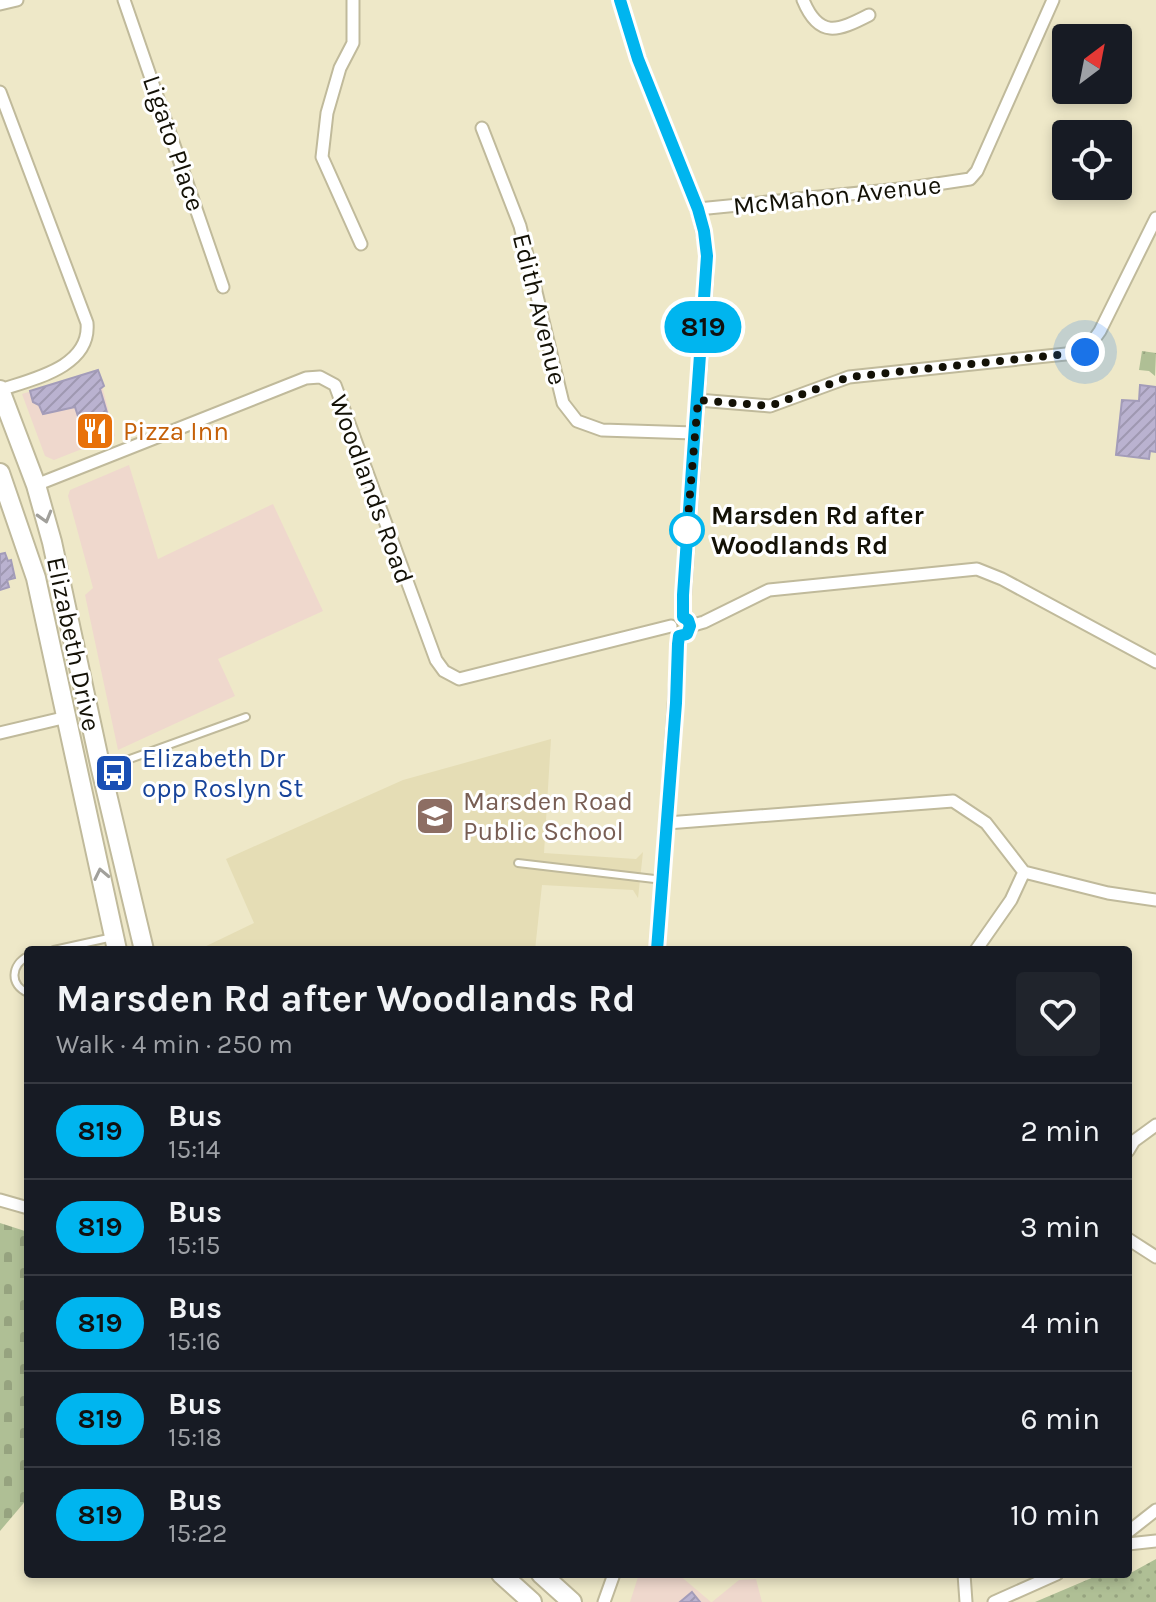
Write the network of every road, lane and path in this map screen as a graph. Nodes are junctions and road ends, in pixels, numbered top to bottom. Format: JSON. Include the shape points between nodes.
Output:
{"nodes":[{"id":1,"x":17,"y":0,"type":"edge"},
{"id":2,"x":124,"y":0,"type":"edge"},
{"id":3,"x":353,"y":0,"type":"edge"},
{"id":4,"x":619,"y":0,"type":"edge"},
{"id":5,"x":803,"y":0,"type":"edge"},
{"id":6,"x":1053,"y":0,"type":"edge"},
{"id":7,"x":0,"y":4,"type":"edge"},
{"id":8,"x":869,"y":15,"type":"dead end"},
{"id":9,"x":0,"y":92,"type":"edge"},
{"id":10,"x":482,"y":128,"type":"dead end"},
{"id":11,"x":698,"y":209,"type":"junction"},
{"id":12,"x":1156,"y":218,"type":"edge"},
{"id":13,"x":361,"y":244,"type":"dead end"},
{"id":14,"x":223,"y":287,"type":"dead end"},
{"id":15,"x":0,"y":390,"type":"edge"},
{"id":16,"x":698,"y":400,"type":"junction"},
{"id":17,"x":694,"y":433,"type":"junction"},
{"id":18,"x":0,"y":473,"type":"edge"},
{"id":19,"x":36,"y":485,"type":"junction"},
{"id":20,"x":6,"y":497,"type":"edge"},
{"id":21,"x":686,"y":622,"type":"junction"},
{"id":22,"x":675,"y":631,"type":"junction"},
{"id":23,"x":1156,"y":662,"type":"edge"},
{"id":24,"x":67,"y":717,"type":"junction"},
{"id":25,"x":246,"y":717,"type":"dead end"},
{"id":26,"x":0,"y":733,"type":"edge"},
{"id":27,"x":101,"y":769,"type":"junction"},
{"id":28,"x":667,"y":823,"type":"junction"},
{"id":29,"x":518,"y":863,"type":"dead end"},
{"id":30,"x":1024,"y":872,"type":"junction"},
{"id":31,"x":663,"y":880,"type":"junction"},
{"id":32,"x":1156,"y":900,"type":"edge"},
{"id":33,"x":116,"y":943,"type":"edge"},
{"id":34,"x":89,"y":946,"type":"edge"},
{"id":35,"x":143,"y":946,"type":"edge"},
{"id":36,"x":657,"y":946,"type":"edge"},
{"id":37,"x":979,"y":946,"type":"edge"},
{"id":38,"x":24,"y":958,"type":"edge"},
{"id":39,"x":24,"y":992,"type":"edge"},
{"id":40,"x":1156,"y":1125,"type":"edge"},
{"id":41,"x":1132,"y":1144,"type":"edge"},
{"id":42,"x":0,"y":1200,"type":"edge"},
{"id":43,"x":24,"y":1207,"type":"edge"},
{"id":44,"x":1132,"y":1242,"type":"edge"},
{"id":45,"x":1156,"y":1257,"type":"edge"},
{"id":46,"x":1156,"y":1510,"type":"edge"},
{"id":47,"x":1132,"y":1529,"type":"edge"},
{"id":48,"x":1156,"y":1541,"type":"edge"},
{"id":49,"x":1132,"y":1544,"type":"edge"},
{"id":50,"x":505,"y":1578,"type":"edge"},
{"id":51,"x":545,"y":1578,"type":"edge"},
{"id":52,"x":613,"y":1578,"type":"edge"},
{"id":53,"x":964,"y":1578,"type":"edge"},
{"id":54,"x":1048,"y":1578,"type":"edge"},
{"id":55,"x":532,"y":1602,"type":"edge"},
{"id":56,"x":572,"y":1602,"type":"edge"},
{"id":57,"x":604,"y":1602,"type":"edge"},
{"id":58,"x":966,"y":1602,"type":"edge"},
{"id":59,"x":994,"y":1602,"type":"edge"}],
"edges":[{"from":1,"to":7,"type":"street"},
{"from":2,"to":14,"type":"street","name":"Ligato Place"},
{"from":3,"to":13,"type":"street","via":[[353,43],[327,113],[322,157]]},
{"from":4,"to":11,"type":"street"},
{"from":5,"to":8,"type":"street","via":[[812,18],[825,27],[842,29]]},
{"from":6,"to":11,"type":"street","name":"McMahon Avenue","via":[[970,179]]},
{"from":9,"to":15,"type":"street","via":[[88,332],[87,342],[68,363]]},
{"from":10,"to":17,"type":"street","name":"Edith Avenue","via":[[520,226],[563,403],[577,421],[602,430]]},
{"from":11,"to":16,"type":"street","via":[[707,256]]},
{"from":12,"to":16,"type":"street","via":[[1085,352],[849,377],[770,406]]},
{"from":15,"to":19,"type":"main road","name":"Elizabeth Drive"},
{"from":16,"to":17,"type":"street"},
{"from":17,"to":21,"type":"street"},
{"from":18,"to":20,"type":"main road","name":"Elizabeth Drive"},
{"from":19,"to":22,"type":"street","name":"Woodlands Road","via":[[306,378],[320,377],[335,385],[444,671],[459,679]]},
{"from":19,"to":27,"type":"main road","name":"Elizabeth Drive","one_way":true},
{"from":20,"to":24,"type":"main road","name":"Elizabeth Drive","via":[[36,578]]},
{"from":21,"to":22,"type":"street","via":[[687,634]]},
{"from":21,"to":22,"type":"street","via":[[674,619]]},
{"from":21,"to":23,"type":"street","via":[[704,622],[769,590],[977,569]]},
{"from":22,"to":28,"type":"street"},
{"from":24,"to":26,"type":"street"},
{"from":33,"to":24,"type":"main road","name":"Elizabeth Drive","one_way":true},
{"from":25,"to":27,"type":"lane"},
{"from":27,"to":35,"type":"main road","name":"Elizabeth Drive"},
{"from":28,"to":30,"type":"street","via":[[953,801],[986,823]]},
{"from":28,"to":31,"type":"street"},
{"from":29,"to":31,"type":"lane"},
{"from":30,"to":32,"type":"street"},
{"from":30,"to":37,"type":"street"},
{"from":31,"to":36,"type":"street"},
{"from":33,"to":34,"type":"lane"},
{"from":38,"to":39,"type":"lane","via":[[14,971]]},
{"from":40,"to":41,"type":"street"},
{"from":42,"to":43,"type":"street"},
{"from":44,"to":45,"type":"street"},
{"from":46,"to":47,"type":"street"},
{"from":48,"to":49,"type":"street"},
{"from":50,"to":55,"type":"main road"},
{"from":51,"to":56,"type":"main road"},
{"from":52,"to":57,"type":"street"},
{"from":53,"to":58,"type":"street"},
{"from":54,"to":59,"type":"street"}]}
